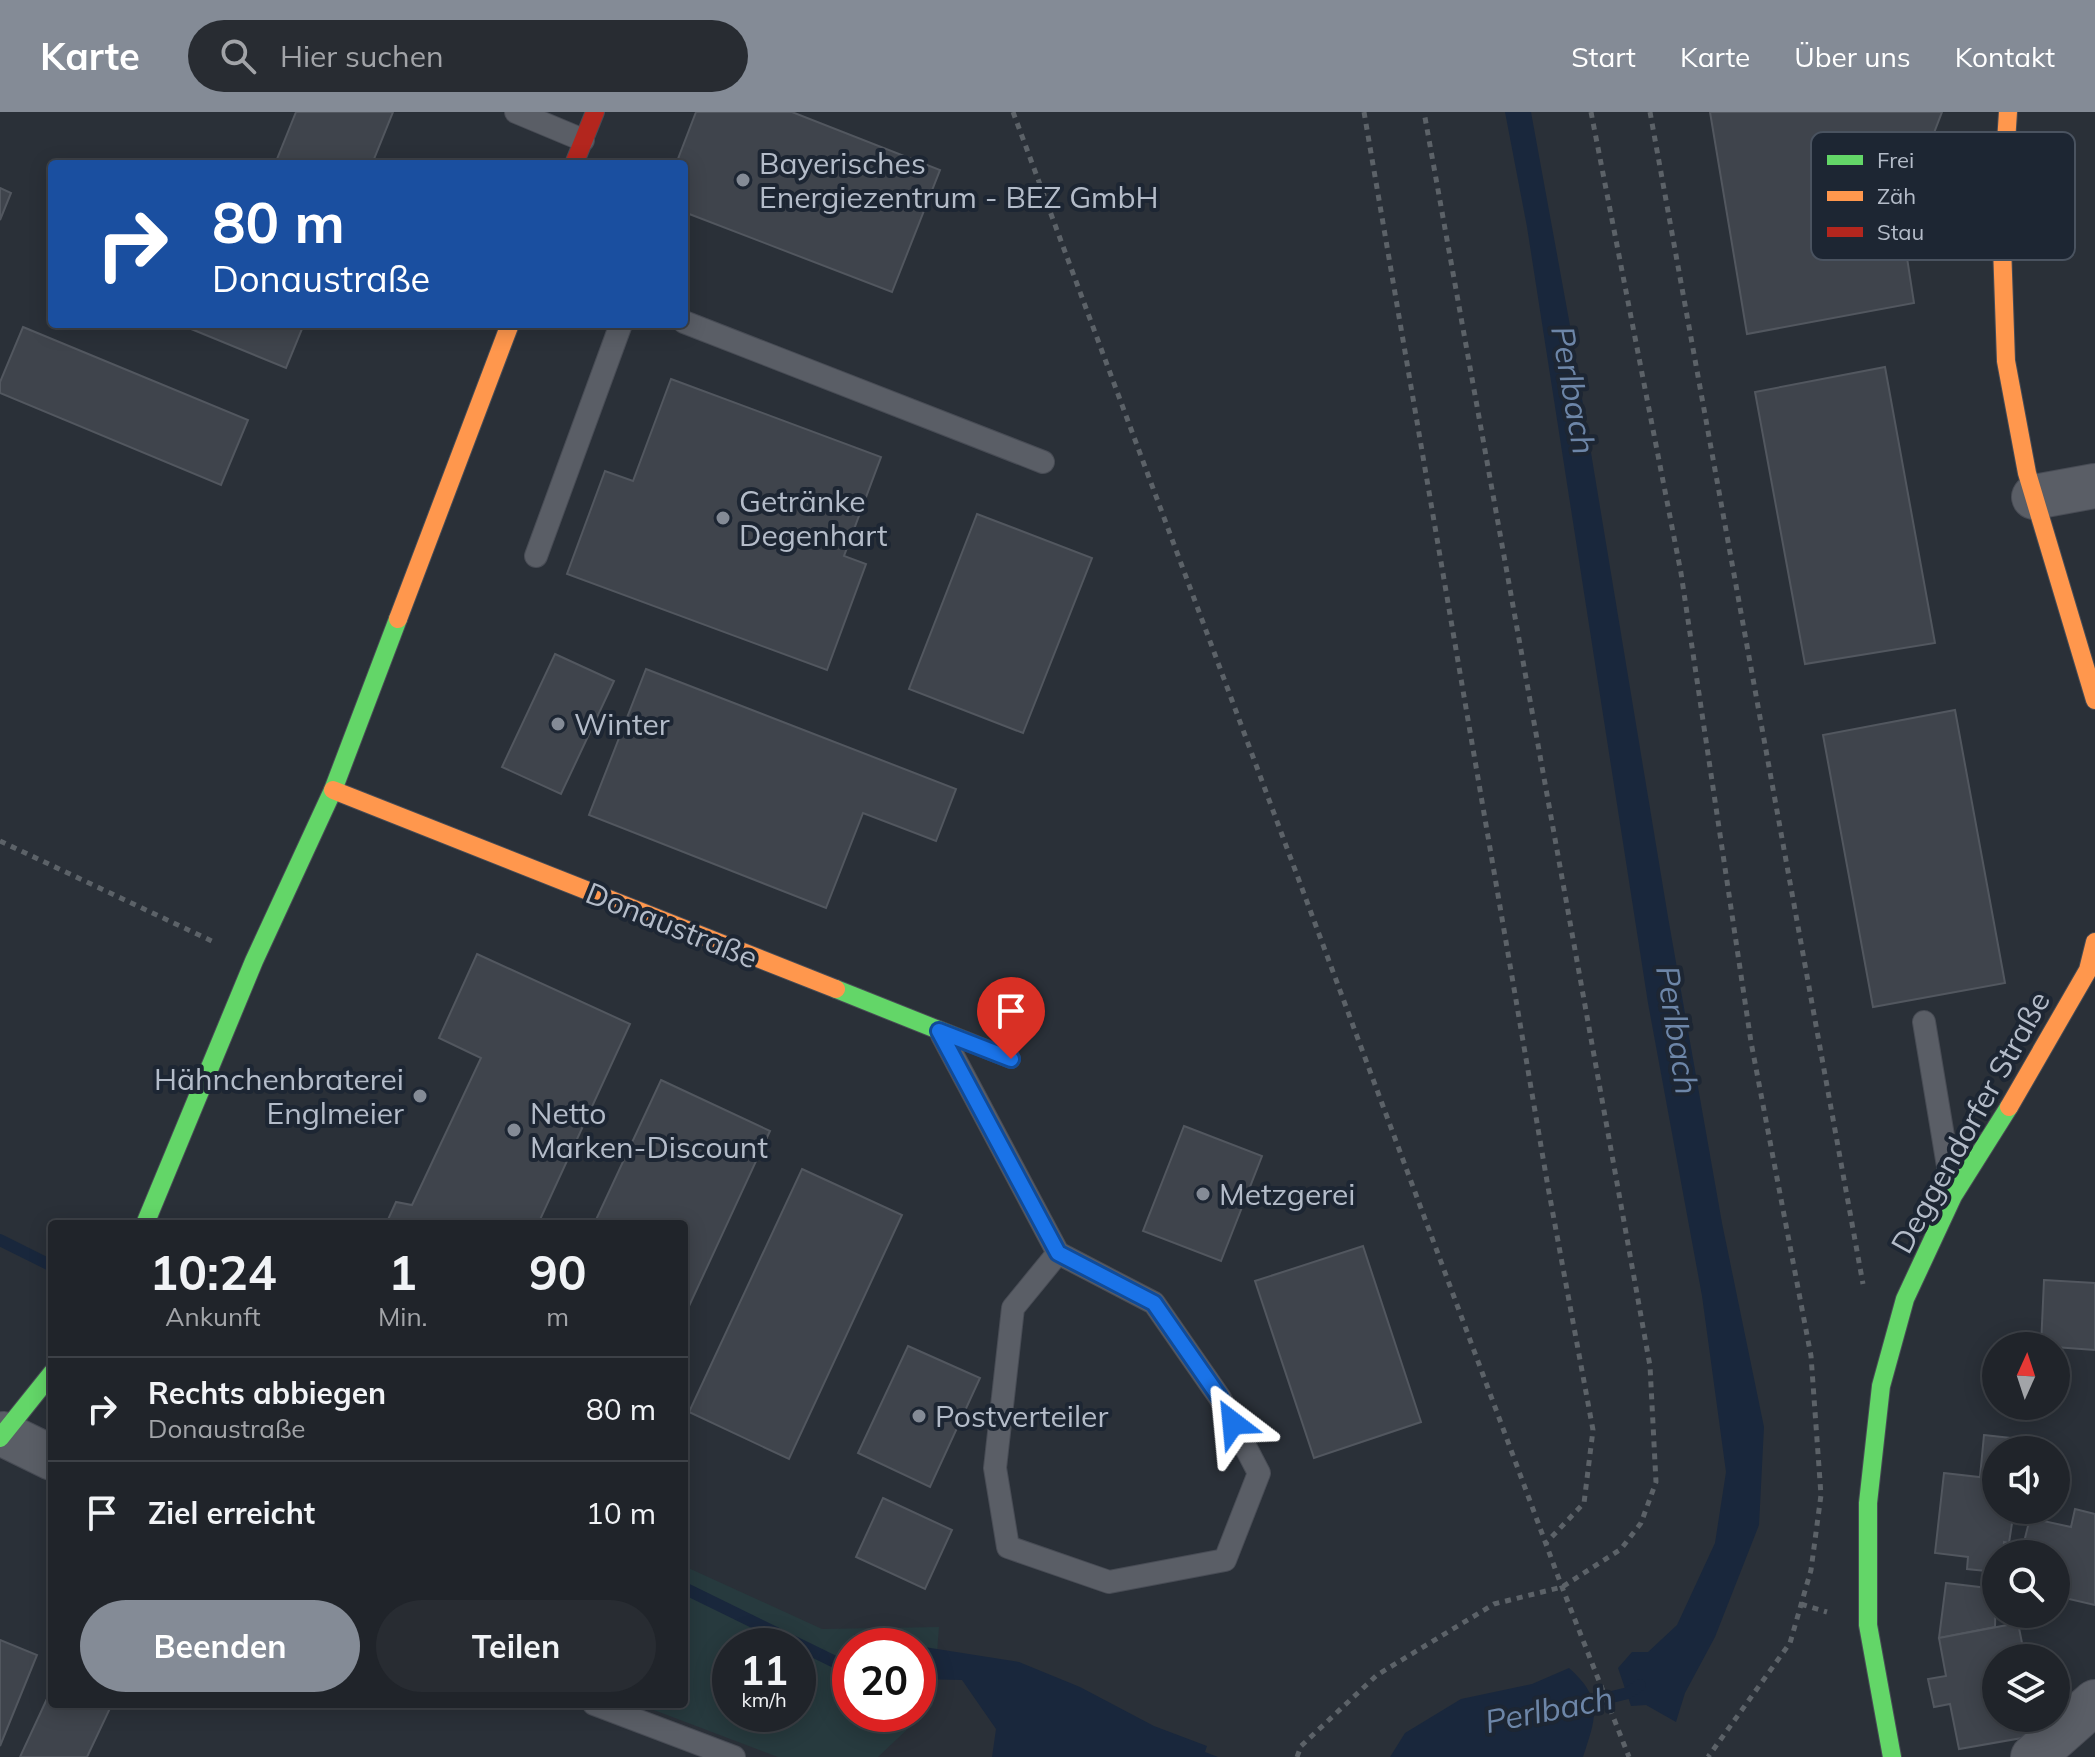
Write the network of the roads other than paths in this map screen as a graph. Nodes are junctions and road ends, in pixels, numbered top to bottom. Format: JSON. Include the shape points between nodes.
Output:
{"nodes":[{"id":1,"x":516,"y":112,"type":"edge"},
{"id":2,"x":595,"y":112,"type":"edge"},
{"id":3,"x":2008,"y":112,"type":"edge"},
{"id":4,"x":2007,"y":132,"type":"edge"},
{"id":5,"x":583,"y":140,"type":"junction"},
{"id":6,"x":576,"y":160,"type":"edge"},
{"id":7,"x":2002,"y":260,"type":"edge"},
{"id":8,"x":688,"y":324,"type":"edge"},
{"id":9,"x":508,"y":328,"type":"edge"},
{"id":10,"x":620,"y":328,"type":"edge"},
{"id":11,"x":1043,"y":462,"type":"dead end"},
{"id":12,"x":2095,"y":486,"type":"edge"},
{"id":13,"x":2034,"y":497,"type":"junction"},
{"id":14,"x":536,"y":556,"type":"dead end"},
{"id":15,"x":2095,"y":700,"type":"edge"},
{"id":16,"x":333,"y":790,"type":"junction"},
{"id":17,"x":2095,"y":942,"type":"edge"},
{"id":18,"x":1924,"y":1022,"type":"dead end"},
{"id":19,"x":939,"y":1031,"type":"junction"},
{"id":20,"x":1011,"y":1059,"type":"dead end"},
{"id":21,"x":1953,"y":1196,"type":"junction"},
{"id":22,"x":147,"y":1220,"type":"edge"},
{"id":23,"x":1058,"y":1253,"type":"junction"},
{"id":24,"x":48,"y":1378,"type":"edge"},
{"id":25,"x":2,"y":1436,"type":"edge"},
{"id":26,"x":48,"y":1456,"type":"edge"},
{"id":27,"x":2095,"y":1702,"type":"edge"},
{"id":28,"x":605,"y":1708,"type":"edge"},
{"id":29,"x":734,"y":1757,"type":"edge"},
{"id":30,"x":1892,"y":1757,"type":"edge"},
{"id":31,"x":2033,"y":1757,"type":"edge"}],
"edges":[{"from":1,"to":5,"type":"lane"},
{"from":2,"to":5,"type":"street"},
{"from":3,"to":4,"type":"street"},
{"from":5,"to":6,"type":"street"},
{"from":7,"to":13,"type":"street","via":[[2006,361]]},
{"from":8,"to":11,"type":"lane"},
{"from":9,"to":16,"type":"street"},
{"from":10,"to":14,"type":"lane"},
{"from":12,"to":13,"type":"street"},
{"from":13,"to":15,"type":"street"},
{"from":16,"to":19,"type":"street","name":"Donaustraße"},
{"from":16,"to":22,"type":"street","via":[[254,961]]},
{"from":17,"to":21,"type":"street","name":"Deggendorfer Straße","via":[[2088,970],[2034,1068]]},
{"from":18,"to":21,"type":"lane"},
{"from":19,"to":20,"type":"street","name":"Donaustraße"},
{"from":19,"to":23,"type":"lane"},
{"from":21,"to":30,"type":"street","name":"Deggendorfer Straße","via":[[1905,1299],[1881,1386],[1874,1447],[1868,1503],[1868,1625]]},
{"from":23,"to":23,"type":"lane","via":[[1154,1303],[1220,1398],[1259,1473],[1225,1560],[1109,1582],[1008,1547],[995,1468],[1013,1308]]},
{"from":24,"to":25,"type":"street"},
{"from":25,"to":26,"type":"street"},
{"from":27,"to":31,"type":"street"},
{"from":28,"to":29,"type":"lane"}]}
